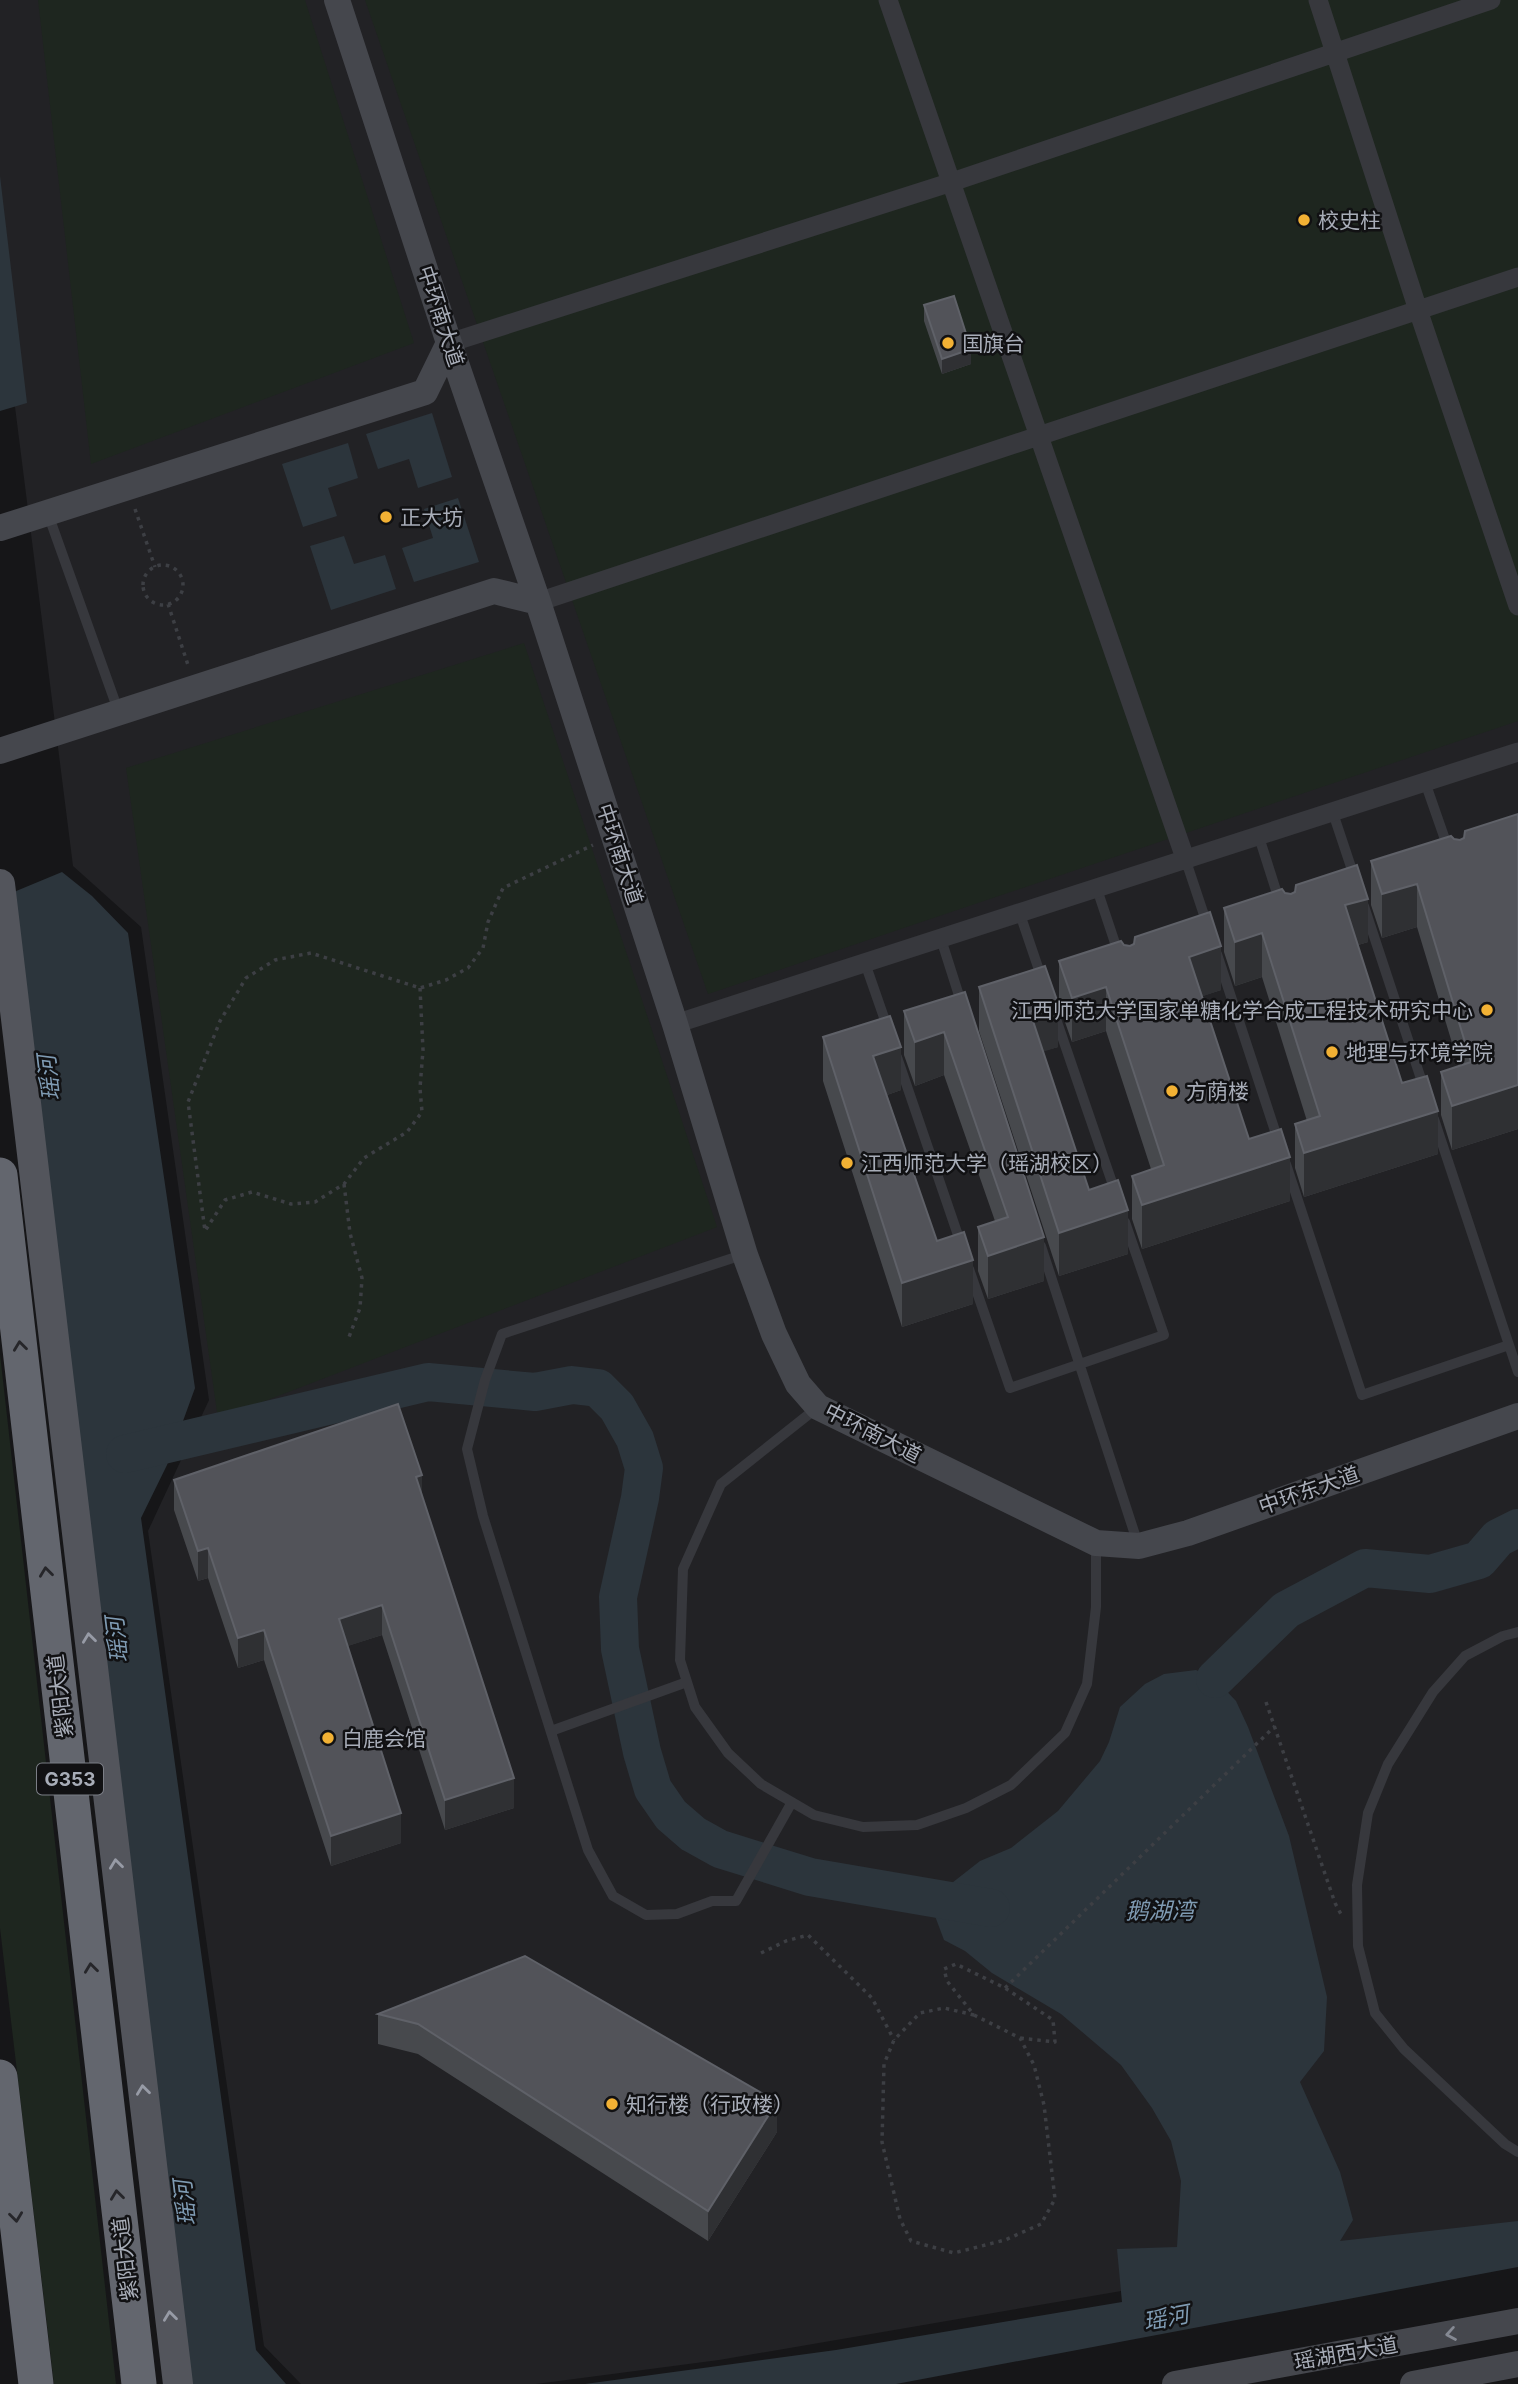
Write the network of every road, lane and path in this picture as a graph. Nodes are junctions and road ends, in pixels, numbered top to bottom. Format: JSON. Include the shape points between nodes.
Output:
{"nodes":[{"id":1,"x":337,"y":0,"type":"edge"},
{"id":2,"x":888,"y":0,"type":"edge"},
{"id":3,"x":1318,"y":0,"type":"edge"},
{"id":4,"x":1491,"y":0,"type":"edge"},
{"id":5,"x":1336,"y":51,"type":"junction"},
{"id":6,"x":952,"y":182,"type":"junction"},
{"id":7,"x":1518,"y":277,"type":"edge"},
{"id":8,"x":1418,"y":310,"type":"junction"},
{"id":9,"x":449,"y":343,"type":"junction"},
{"id":10,"x":1039,"y":438,"type":"junction"},
{"id":11,"x":127,"y":488,"type":"junction"},
{"id":12,"x":48,"y":513,"type":"junction"},
{"id":13,"x":0,"y":528,"type":"edge"},
{"id":14,"x":155,"y":567,"type":"junction"},
{"id":15,"x":538,"y":602,"type":"junction"},
{"id":16,"x":168,"y":604,"type":"junction"},
{"id":17,"x":1518,"y":606,"type":"edge"},
{"id":18,"x":195,"y":687,"type":"junction"},
{"id":19,"x":119,"y":712,"type":"junction"},
{"id":20,"x":0,"y":751,"type":"edge"},
{"id":21,"x":1518,"y":752,"type":"edge"},
{"id":22,"x":1425,"y":782,"type":"junction"},
{"id":23,"x":1333,"y":813,"type":"junction"},
{"id":24,"x":614,"y":835,"type":"junction"},
{"id":25,"x":1259,"y":837,"type":"junction"},
{"id":26,"x":1450,"y":853,"type":"edge"},
{"id":27,"x":1186,"y":861,"type":"junction"},
{"id":28,"x":0,"y":884,"type":"edge"},
{"id":29,"x":1097,"y":889,"type":"junction"},
{"id":30,"x":1020,"y":914,"type":"junction"},
{"id":31,"x":1285,"y":919,"type":"edge"},
{"id":32,"x":941,"y":939,"type":"junction"},
{"id":33,"x":865,"y":963,"type":"junction"},
{"id":34,"x":1124,"y":971,"type":"edge"},
{"id":35,"x":420,"y":988,"type":"junction"},
{"id":36,"x":1047,"y":993,"type":"edge"},
{"id":37,"x":1052,"y":1006,"type":"edge"},
{"id":38,"x":967,"y":1019,"type":"edge"},
{"id":39,"x":676,"y":1024,"type":"junction"},
{"id":40,"x":1427,"y":1098,"type":"edge"},
{"id":41,"x":1432,"y":1111,"type":"edge"},
{"id":42,"x":0,"y":1175,"type":"edge"},
{"id":43,"x":344,"y":1184,"type":"junction"},
{"id":44,"x":1119,"y":1204,"type":"edge"},
{"id":45,"x":1124,"y":1217,"type":"edge"},
{"id":46,"x":1036,"y":1231,"type":"edge"},
{"id":47,"x":745,"y":1255,"type":"junction"},
{"id":48,"x":349,"y":1338,"type":"dead end"},
{"id":49,"x":1509,"y":1345,"type":"junction"},
{"id":50,"x":1079,"y":1364,"type":"junction"},
{"id":51,"x":1518,"y":1372,"type":"edge"},
{"id":52,"x":818,"y":1407,"type":"junction"},
{"id":53,"x":1518,"y":1416,"type":"edge"},
{"id":54,"x":1096,"y":1544,"type":"junction"},
{"id":55,"x":1139,"y":1546,"type":"junction"},
{"id":56,"x":1518,"y":1632,"type":"edge"},
{"id":57,"x":687,"y":1682,"type":"junction"},
{"id":58,"x":1266,"y":1702,"type":"dead end"},
{"id":59,"x":1275,"y":1726,"type":"junction"},
{"id":60,"x":551,"y":1731,"type":"junction"},
{"id":61,"x":792,"y":1802,"type":"junction"},
{"id":62,"x":1358,"y":1946,"type":"junction"},
{"id":63,"x":761,"y":1954,"type":"dead end"},
{"id":64,"x":1005,"y":1988,"type":"junction"},
{"id":65,"x":974,"y":2015,"type":"junction"},
{"id":66,"x":1020,"y":2038,"type":"junction"},
{"id":67,"x":894,"y":2040,"type":"junction"},
{"id":68,"x":0,"y":2077,"type":"edge"},
{"id":69,"x":1518,"y":2152,"type":"edge"},
{"id":70,"x":1518,"y":2321,"type":"edge"},
{"id":71,"x":1518,"y":2364,"type":"edge"},
{"id":72,"x":36,"y":2384,"type":"edge"},
{"id":73,"x":139,"y":2384,"type":"edge"},
{"id":74,"x":177,"y":2384,"type":"edge"},
{"id":75,"x":1175,"y":2384,"type":"edge"},
{"id":76,"x":1413,"y":2384,"type":"edge"}],
"edges":[{"from":1,"to":9,"type":"street","name":"中环南大道"},
{"from":2,"to":6,"type":"street"},
{"from":3,"to":5,"type":"street"},
{"from":4,"to":5,"type":"street"},
{"from":5,"to":6,"type":"street"},
{"from":5,"to":8,"type":"street"},
{"from":6,"to":9,"type":"street"},
{"from":6,"to":10,"type":"street"},
{"from":7,"to":8,"type":"street"},
{"from":8,"to":10,"type":"street"},
{"from":8,"to":17,"type":"street"},
{"from":9,"to":11,"type":"street","via":[[425,392]]},
{"from":9,"to":15,"type":"street","name":"中环南大道"},
{"from":10,"to":15,"type":"street"},
{"from":10,"to":27,"type":"street"},
{"from":11,"to":12,"type":"street"},
{"from":11,"to":14,"type":"path"},
{"from":12,"to":13,"type":"street"},
{"from":12,"to":19,"type":"lane"},
{"from":14,"to":16,"type":"path","via":[[144,578],[144,591],[152,601]]},
{"from":14,"to":16,"type":"path","via":[[171,566],[181,575],[181,594]]},
{"from":15,"to":18,"type":"street","via":[[494,591]]},
{"from":15,"to":24,"type":"street","name":"中环南大道"},
{"from":16,"to":18,"type":"path"},
{"from":18,"to":19,"type":"street"},
{"from":19,"to":20,"type":"street"},
{"from":21,"to":22,"type":"street"},
{"from":22,"to":23,"type":"street"},
{"from":22,"to":26,"type":"lane"},
{"from":23,"to":25,"type":"street"},
{"from":23,"to":40,"type":"lane"},
{"from":24,"to":35,"type":"path","via":[[503,888],[483,948],[468,968]]},
{"from":24,"to":39,"type":"street","name":"中环南大道"},
{"from":25,"to":27,"type":"street"},
{"from":25,"to":31,"type":"lane"},
{"from":27,"to":29,"type":"street"},
{"from":27,"to":49,"type":"lane","via":[[1362,1395]]},
{"from":74,"to":28,"type":"main road","one_way":true},
{"from":29,"to":30,"type":"street"},
{"from":29,"to":34,"type":"lane"},
{"from":30,"to":32,"type":"street"},
{"from":30,"to":36,"type":"lane"},
{"from":32,"to":33,"type":"street"},
{"from":32,"to":38,"type":"lane"},
{"from":33,"to":39,"type":"street"},
{"from":33,"to":50,"type":"lane","via":[[1010,1388]]},
{"from":35,"to":43,"type":"path","via":[[422,1112],[407,1132],[364,1158]]},
{"from":35,"to":43,"type":"path","via":[[311,953],[275,960],[246,978],[220,1021],[188,1102],[205,1231],[225,1200],[252,1192],[290,1204],[315,1202]]},
{"from":37,"to":44,"type":"lane"},
{"from":39,"to":47,"type":"street","name":"中环南大道"},
{"from":41,"to":49,"type":"lane"},
{"from":73,"to":42,"type":"highway","name":"紫阳大道","number":"G353","one_way":true},
{"from":43,"to":48,"type":"path","via":[[362,1278],[360,1308]]},
{"from":45,"to":50,"type":"lane","via":[[1164,1335]]},
{"from":46,"to":50,"type":"lane"},
{"from":47,"to":52,"type":"street","name":"中环南大道","via":[[797,1384]]},
{"from":47,"to":60,"type":"lane","via":[[502,1334],[467,1449]]},
{"from":49,"to":51,"type":"lane"},
{"from":50,"to":55,"type":"lane"},
{"from":52,"to":54,"type":"street","name":"中环南大道"},
{"from":52,"to":57,"type":"lane","via":[[721,1485],[683,1569],[680,1660]]},
{"from":53,"to":55,"type":"street","name":"中环东大道","via":[[1188,1533]]},
{"from":54,"to":55,"type":"street","name":"中环东大道"},
{"from":54,"to":61,"type":"lane","via":[[1096,1607],[1087,1684],[1065,1733],[1011,1785],[966,1808],[917,1825],[863,1827],[814,1815]]},
{"from":56,"to":62,"type":"lane","via":[[1465,1656],[1433,1692],[1388,1764],[1368,1814],[1357,1885]]},
{"from":57,"to":60,"type":"lane"},
{"from":57,"to":61,"type":"lane","via":[[695,1707],[728,1753],[761,1784]]},
{"from":58,"to":59,"type":"path"},
{"from":59,"to":62,"type":"path","via":[[1335,1903]]},
{"from":59,"to":64,"type":"path"},
{"from":60,"to":61,"type":"lane","via":[[588,1850],[613,1896],[646,1915],[677,1914],[712,1901],[736,1901]]},
{"from":62,"to":69,"type":"lane","via":[[1376,2013],[1404,2049]]},
{"from":63,"to":67,"type":"path","via":[[808,1935],[872,1998]]},
{"from":64,"to":65,"type":"path","via":[[956,1964],[944,1969],[947,1981]]},
{"from":64,"to":66,"type":"path","via":[[1053,2020],[1055,2042]]},
{"from":65,"to":66,"type":"path"},
{"from":65,"to":67,"type":"path","via":[[944,2008],[920,2013]]},
{"from":66,"to":67,"type":"path","via":[[1034,2065],[1044,2105],[1055,2199],[1041,2224],[954,2253],[911,2242],[900,2219],[882,2142],[884,2064]]},
{"from":68,"to":72,"type":"highway","one_way":true},
{"from":70,"to":75,"type":"street","name":"瑶湖西大道","one_way":true},
{"from":71,"to":76,"type":"street","name":"瑶湖西大道"}]}
